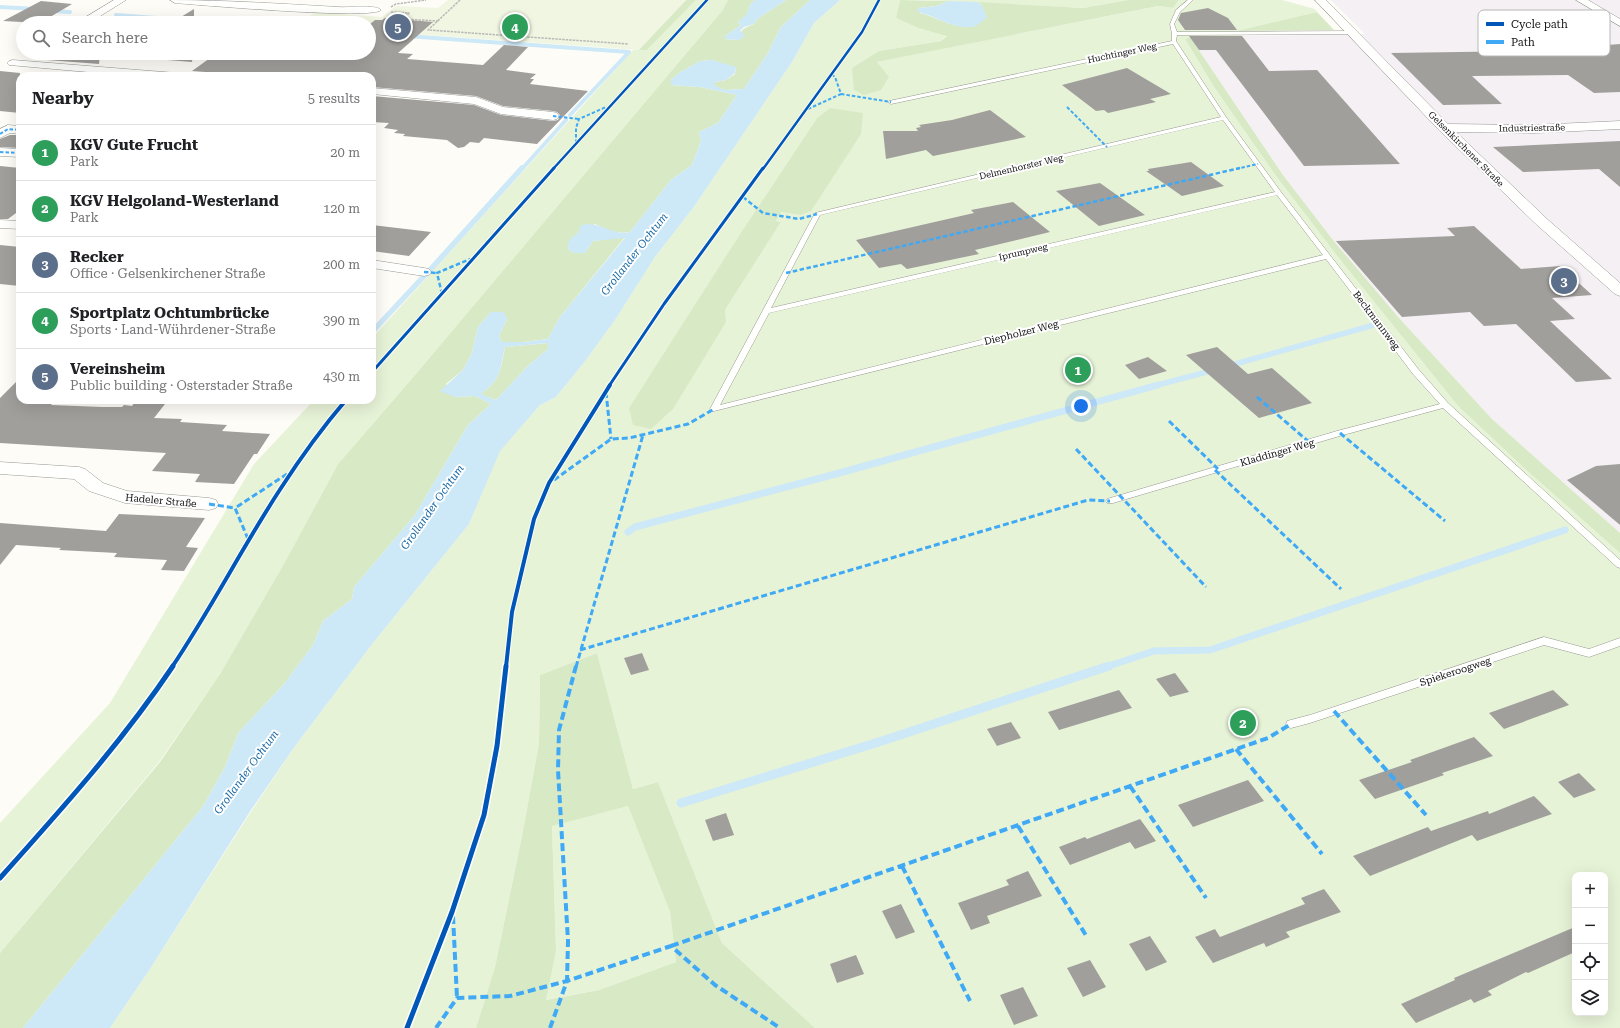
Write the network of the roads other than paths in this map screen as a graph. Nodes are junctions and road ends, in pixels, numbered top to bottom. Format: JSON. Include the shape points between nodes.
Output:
{"nodes":[{"id":1,"x":121,"y":0,"type":"edge"},
{"id":2,"x":175,"y":0,"type":"edge"},
{"id":3,"x":1191,"y":0,"type":"edge"},
{"id":4,"x":1320,"y":0,"type":"edge"},
{"id":5,"x":1581,"y":0,"type":"edge"},
{"id":6,"x":1596,"y":0,"type":"edge"},
{"id":7,"x":376,"y":10,"type":"road end"},
{"id":8,"x":1599,"y":10,"type":"edge"},
{"id":9,"x":1607,"y":10,"type":"edge"},
{"id":10,"x":1610,"y":13,"type":"edge"},
{"id":11,"x":93,"y":16,"type":"edge"},
{"id":12,"x":1610,"y":16,"type":"edge"},
{"id":13,"x":1620,"y":22,"type":"edge"},
{"id":14,"x":1351,"y":32,"type":"junction"},
{"id":15,"x":1174,"y":38,"type":"junction"},
{"id":16,"x":18,"y":60,"type":"edge"},
{"id":17,"x":115,"y":72,"type":"edge"},
{"id":18,"x":376,"y":91,"type":"edge"},
{"id":19,"x":891,"y":102,"type":"dead end"},
{"id":20,"x":554,"y":116,"type":"dead end"},
{"id":21,"x":1224,"y":118,"type":"junction"},
{"id":22,"x":1620,"y":125,"type":"edge"},
{"id":23,"x":1444,"y":128,"type":"junction"},
{"id":24,"x":16,"y":130,"type":"edge"},
{"id":25,"x":0,"y":134,"type":"edge"},
{"id":26,"x":0,"y":152,"type":"edge"},
{"id":27,"x":16,"y":153,"type":"edge"},
{"id":28,"x":1279,"y":193,"type":"junction"},
{"id":29,"x":0,"y":224,"type":"edge"},
{"id":30,"x":16,"y":225,"type":"edge"},
{"id":31,"x":1328,"y":256,"type":"junction"},
{"id":32,"x":376,"y":265,"type":"edge"},
{"id":33,"x":424,"y":272,"type":"dead end"},
{"id":34,"x":1620,"y":291,"type":"edge"},
{"id":35,"x":766,"y":312,"type":"junction"},
{"id":36,"x":1445,"y":405,"type":"junction"},
{"id":37,"x":0,"y":468,"type":"edge"},
{"id":38,"x":1110,"y":501,"type":"dead end"},
{"id":39,"x":209,"y":504,"type":"dead end"},
{"id":40,"x":1620,"y":565,"type":"edge"},
{"id":41,"x":1620,"y":642,"type":"edge"},
{"id":42,"x":1291,"y":724,"type":"dead end"}],
"edges":[{"from":1,"to":11,"type":"street"},
{"from":2,"to":7,"type":"street","via":[[346,11]]},
{"from":3,"to":15,"type":"lane","via":[[1176,15],[1172,24]]},
{"from":4,"to":14,"type":"street","name":"Gelsenkirchener Straße"},
{"from":5,"to":8,"type":"street"},
{"from":6,"to":9,"type":"street"},
{"from":10,"to":13,"type":"street"},
{"from":12,"to":13,"type":"street"},
{"from":14,"to":15,"type":"lane","name":"Huchtinger Weg"},
{"from":14,"to":23,"type":"street","name":"Gelsenkirchener Straße"},
{"from":15,"to":19,"type":"lane","name":"Huchtinger Weg"},
{"from":15,"to":21,"type":"lane","name":"Beckmannweg"},
{"from":16,"to":17,"type":"street","via":[[9,65]]},
{"from":18,"to":20,"type":"street","via":[[476,101],[501,110]]},
{"from":21,"to":28,"type":"lane","name":"Beckmannweg"},
{"from":21,"to":35,"type":"lane","name":"Delmenhorster Weg","via":[[817,214]]},
{"from":22,"to":23,"type":"street","name":"Industriestraße","via":[[1534,129]]},
{"from":23,"to":34,"type":"street","name":"Gelsenkirchener Straße","via":[[1538,220]]},
{"from":24,"to":25,"type":"street","via":[[8,129]]},
{"from":26,"to":27,"type":"street"},
{"from":28,"to":31,"type":"lane","name":"Beckmannweg"},
{"from":28,"to":35,"type":"lane","name":"Iprumpweg"},
{"from":29,"to":30,"type":"street"},
{"from":31,"to":35,"type":"lane","name":"Diepholzer Weg","via":[[714,409]]},
{"from":31,"to":36,"type":"lane","name":"Beckmannweg","via":[[1416,372]]},
{"from":32,"to":33,"type":"street"},
{"from":36,"to":38,"type":"lane","name":"Kladdinger Weg","via":[[1340,433]]},
{"from":36,"to":40,"type":"lane","name":"Beckmannweg"},
{"from":37,"to":39,"type":"street","name":"Hadeler Straße","via":[[79,473],[96,487],[124,497]]},
{"from":41,"to":42,"type":"lane","name":"Spiekeroogweg","via":[[1590,653],[1544,641]]}]}
